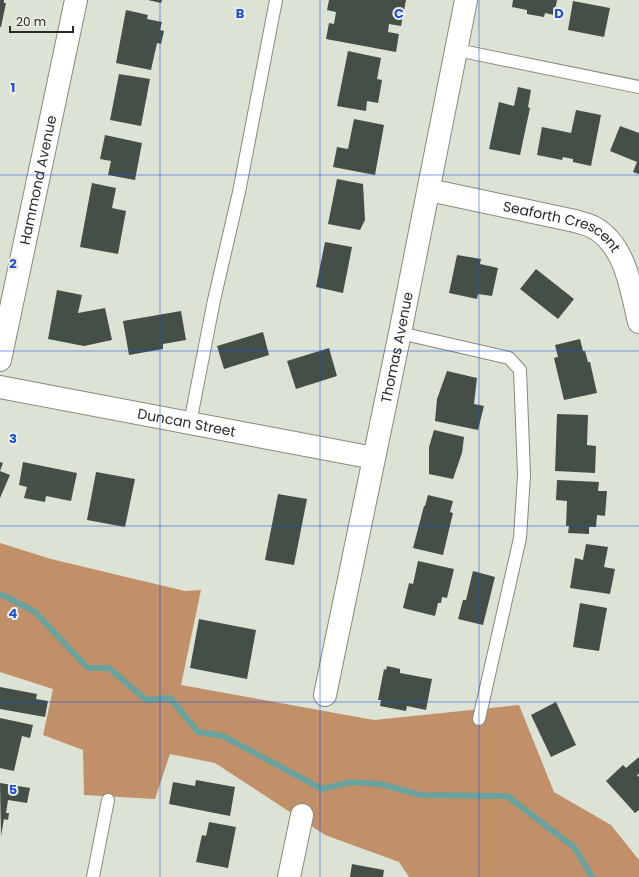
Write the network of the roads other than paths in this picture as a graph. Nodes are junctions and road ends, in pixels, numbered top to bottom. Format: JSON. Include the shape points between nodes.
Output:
{"nodes":[{"id":1,"x":76,"y":0,"type":"edge"},
{"id":2,"x":276,"y":0,"type":"edge"},
{"id":3,"x":466,"y":0,"type":"edge"},
{"id":4,"x":456,"y":50,"type":"junction"},
{"id":5,"x":639,"y":87,"type":"edge"},
{"id":6,"x":429,"y":190,"type":"junction"},
{"id":7,"x":639,"y":322,"type":"edge"},
{"id":8,"x":400,"y":333,"type":"junction"},
{"id":9,"x":0,"y":360,"type":"edge"},
{"id":10,"x":0,"y":387,"type":"edge"},
{"id":11,"x":190,"y":423,"type":"junction"},
{"id":12,"x":374,"y":458,"type":"junction"},
{"id":13,"x":325,"y":695,"type":"dead end"},
{"id":14,"x":478,"y":719,"type":"dead end"},
{"id":15,"x":108,"y":800,"type":"dead end"},
{"id":16,"x":302,"y":816,"type":"dead end"},
{"id":17,"x":93,"y":877,"type":"edge"},
{"id":18,"x":289,"y":877,"type":"edge"}],
"edges":[{"from":1,"to":9,"type":"street","name":"Hammond Avenue"},
{"from":2,"to":11,"type":"lane"},
{"from":3,"to":4,"type":"street","name":"Thomas Avenue"},
{"from":4,"to":5,"type":"lane"},
{"from":4,"to":6,"type":"street","name":"Thomas Avenue"},
{"from":6,"to":7,"type":"street","name":"Seaforth Crescent","via":[[575,221],[592,227],[611,241],[620,256]]},
{"from":6,"to":8,"type":"street","name":"Thomas Avenue"},
{"from":8,"to":12,"type":"street","name":"Thomas Avenue"},
{"from":8,"to":14,"type":"lane","via":[[510,358],[520,370],[524,475],[520,538]]},
{"from":10,"to":11,"type":"street","name":"Duncan Street"},
{"from":11,"to":12,"type":"street","name":"Duncan Street"},
{"from":12,"to":13,"type":"street","name":"Thomas Avenue"},
{"from":15,"to":17,"type":"lane"},
{"from":16,"to":18,"type":"street"}]}
